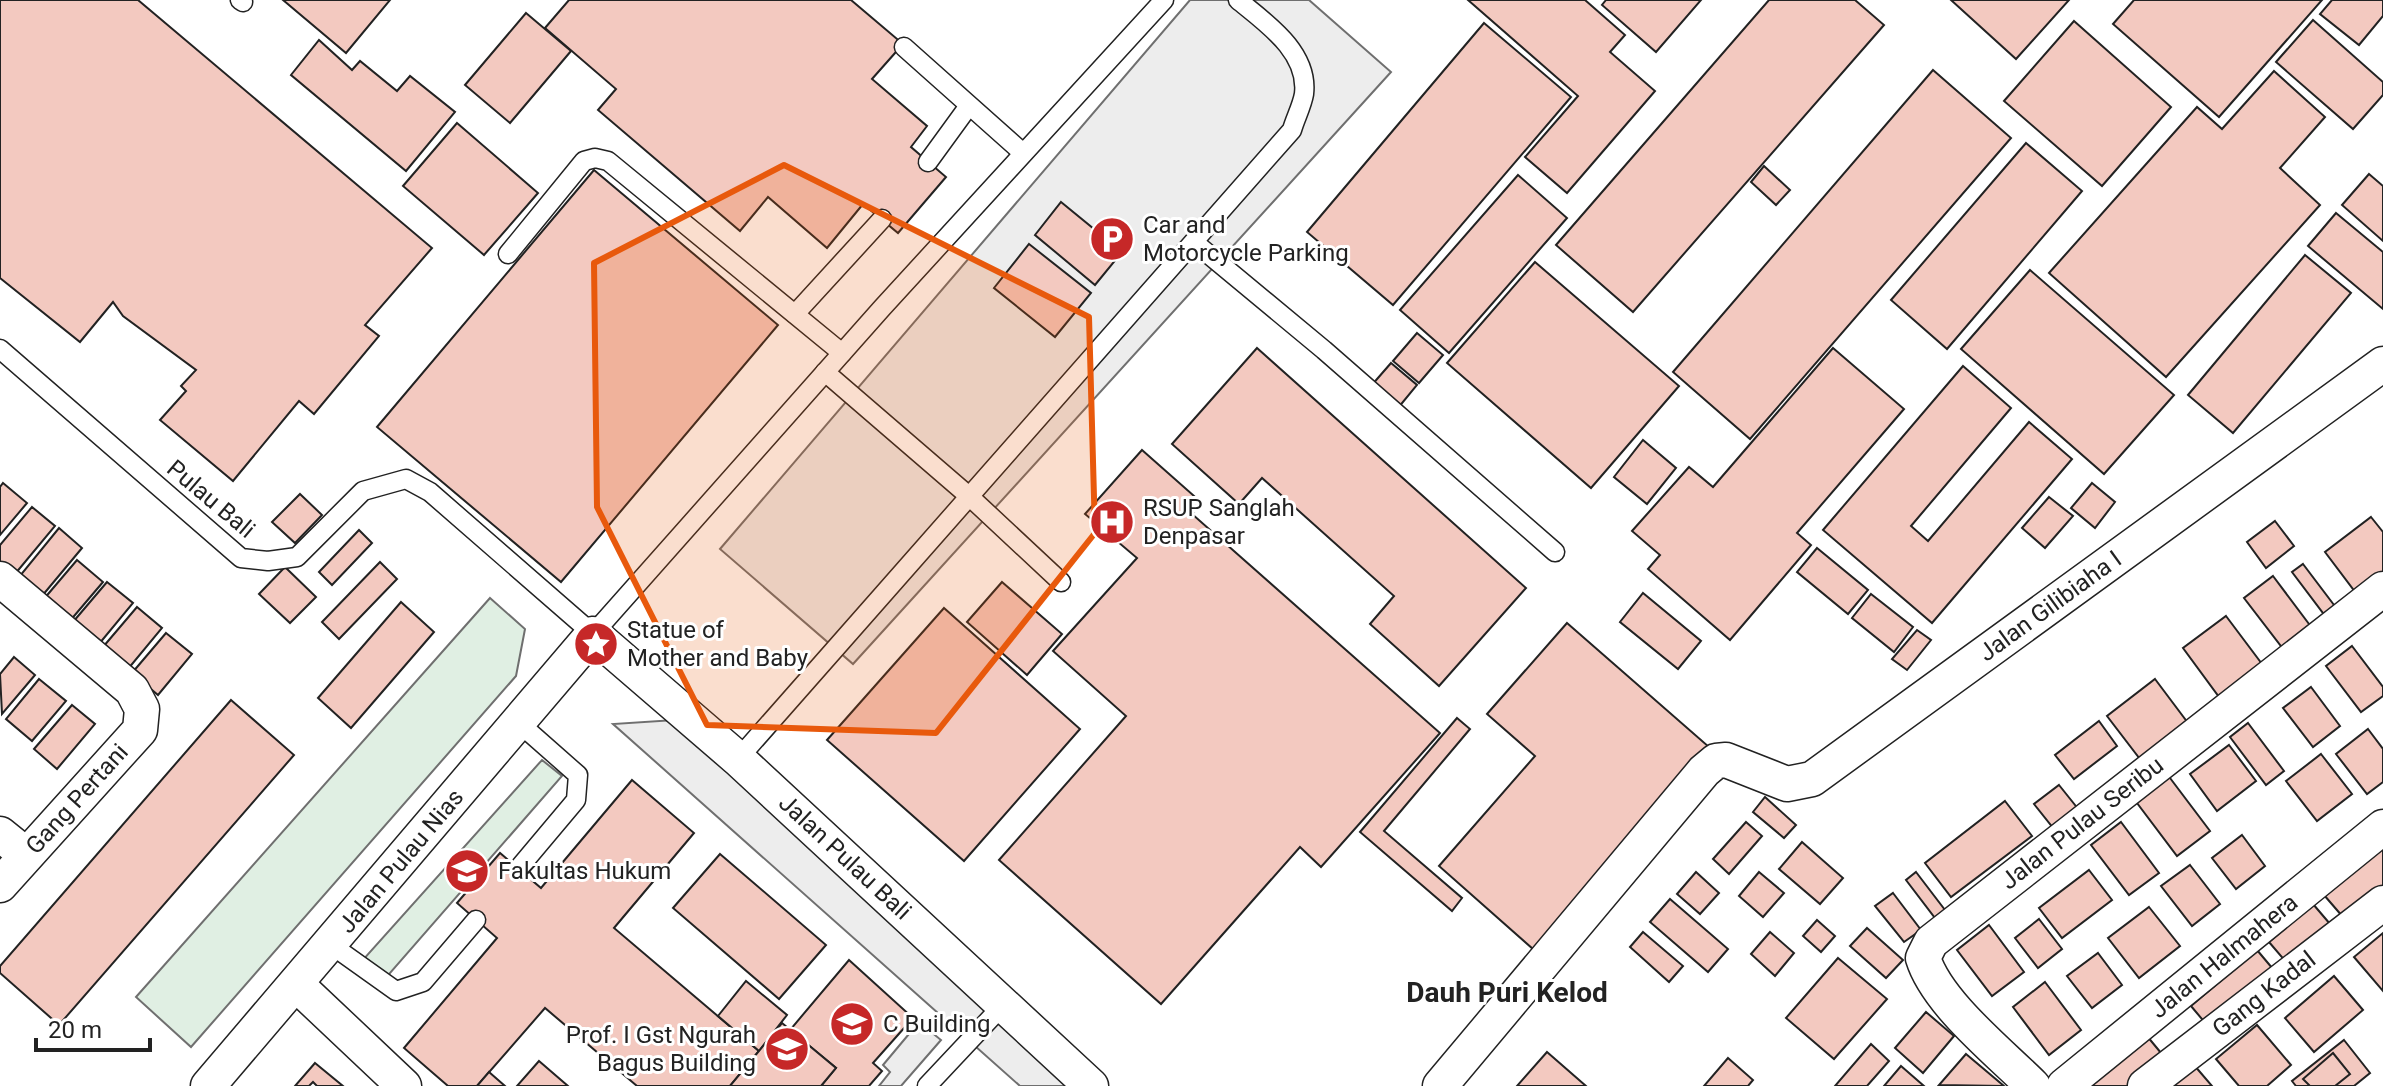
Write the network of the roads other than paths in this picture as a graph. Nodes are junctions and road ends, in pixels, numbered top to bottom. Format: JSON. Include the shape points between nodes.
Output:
{"nodes":[{"id":1,"x":1164,"y":0,"type":"edge"},
{"id":2,"x":1238,"y":0,"type":"edge"},
{"id":3,"x":904,"y":47,"type":"dead end"},
{"id":4,"x":968,"y":107,"type":"junction"},
{"id":5,"x":1023,"y":153,"type":"junction"},
{"id":6,"x":928,"y":162,"type":"dead end"},
{"id":7,"x":882,"y":219,"type":"dead end"},
{"id":8,"x":1195,"y":243,"type":"junction"},
{"id":9,"x":508,"y":254,"type":"dead end"},
{"id":10,"x":795,"y":314,"type":"junction"},
{"id":11,"x":0,"y":349,"type":"edge"},
{"id":12,"x":842,"y":353,"type":"junction"},
{"id":13,"x":2383,"y":364,"type":"edge"},
{"id":14,"x":825,"y":372,"type":"junction"},
{"id":15,"x":970,"y":497,"type":"junction"},
{"id":16,"x":1555,"y":552,"type":"dead end"},
{"id":17,"x":0,"y":579,"type":"edge"},
{"id":18,"x":1061,"y":582,"type":"dead end"},
{"id":19,"x":2383,"y":589,"type":"edge"},
{"id":20,"x":593,"y":634,"type":"junction"},
{"id":21,"x":519,"y":723,"type":"junction"},
{"id":22,"x":738,"y":759,"type":"junction"},
{"id":23,"x":2383,"y":827,"type":"edge"},
{"id":24,"x":0,"y":834,"type":"edge"},
{"id":25,"x":26,"y":855,"type":"junction"},
{"id":26,"x":518,"y":869,"type":"dead end"},
{"id":27,"x":0,"y":885,"type":"edge"},
{"id":28,"x":2383,"y":903,"type":"edge"},
{"id":29,"x":476,"y":920,"type":"dead end"},
{"id":30,"x":330,"y":944,"type":"junction"},
{"id":31,"x":296,"y":984,"type":"junction"},
{"id":32,"x":1004,"y":1004,"type":"junction"},
{"id":33,"x":208,"y":1086,"type":"edge"},
{"id":34,"x":404,"y":1086,"type":"edge"},
{"id":35,"x":927,"y":1086,"type":"edge"},
{"id":36,"x":1091,"y":1086,"type":"edge"},
{"id":37,"x":1440,"y":1086,"type":"edge"},
{"id":38,"x":2033,"y":1086,"type":"edge"},
{"id":39,"x":2064,"y":1086,"type":"edge"},
{"id":40,"x":2145,"y":1086,"type":"edge"}],
"edges":[{"from":1,"to":5,"type":"lane"},
{"from":2,"to":8,"type":"lane","via":[[1280,35],[1299,64],[1304,93],[1292,130]]},
{"from":3,"to":4,"type":"lane"},
{"from":4,"to":5,"type":"lane"},
{"from":4,"to":6,"type":"lane"},
{"from":5,"to":12,"type":"lane"},
{"from":7,"to":10,"type":"lane"},
{"from":8,"to":15,"type":"lane"},
{"from":8,"to":16,"type":"lane"},
{"from":9,"to":10,"type":"lane","via":[[584,161],[595,158],[608,161],[672,210]]},
{"from":10,"to":12,"type":"lane"},
{"from":11,"to":20,"type":"lane","name":"Pulau Bali","via":[[241,558],[297,557],[363,491],[406,479],[430,492]]},
{"from":12,"to":14,"type":"lane"},
{"from":13,"to":37,"type":"street","name":"Jalan Gilibiaha I","via":[[1812,779],[1787,784],[1726,760],[1716,761]]},
{"from":14,"to":15,"type":"lane"},
{"from":14,"to":20,"type":"lane"},
{"from":15,"to":18,"type":"lane"},
{"from":15,"to":22,"type":"lane"},
{"from":17,"to":25,"type":"street","name":"Gang Pertani","via":[[132,690],[142,709],[140,730]]},
{"from":19,"to":38,"type":"street","name":"Jalan Pulau Seribu","via":[[1931,942],[1923,958],[1928,974]]},
{"from":20,"to":21,"type":"street","name":"Jalan Pulau Nias"},
{"from":20,"to":22,"type":"street","name":"Jalan Pulau Bali"},
{"from":21,"to":26,"type":"lane","via":[[578,775],[578,786],[576,800]]},
{"from":21,"to":30,"type":"street","name":"Jalan Pulau Nias"},
{"from":22,"to":32,"type":"street","name":"Jalan Pulau Bali"},
{"from":23,"to":39,"type":"street","name":"Jalan Halmahera"},
{"from":24,"to":25,"type":"street"},
{"from":25,"to":27,"type":"street","name":"Gang Pertani"},
{"from":28,"to":40,"type":"street","name":"Gang Kadal"},
{"from":29,"to":30,"type":"lane","via":[[423,982],[396,991]]},
{"from":30,"to":31,"type":"street","name":"Jalan Pulau Nias"},
{"from":31,"to":33,"type":"street","name":"Jalan Pulau Nias"},
{"from":31,"to":34,"type":"street"},
{"from":32,"to":35,"type":"lane"},
{"from":32,"to":36,"type":"street","name":"Jalan Pulau Bali"}]}
